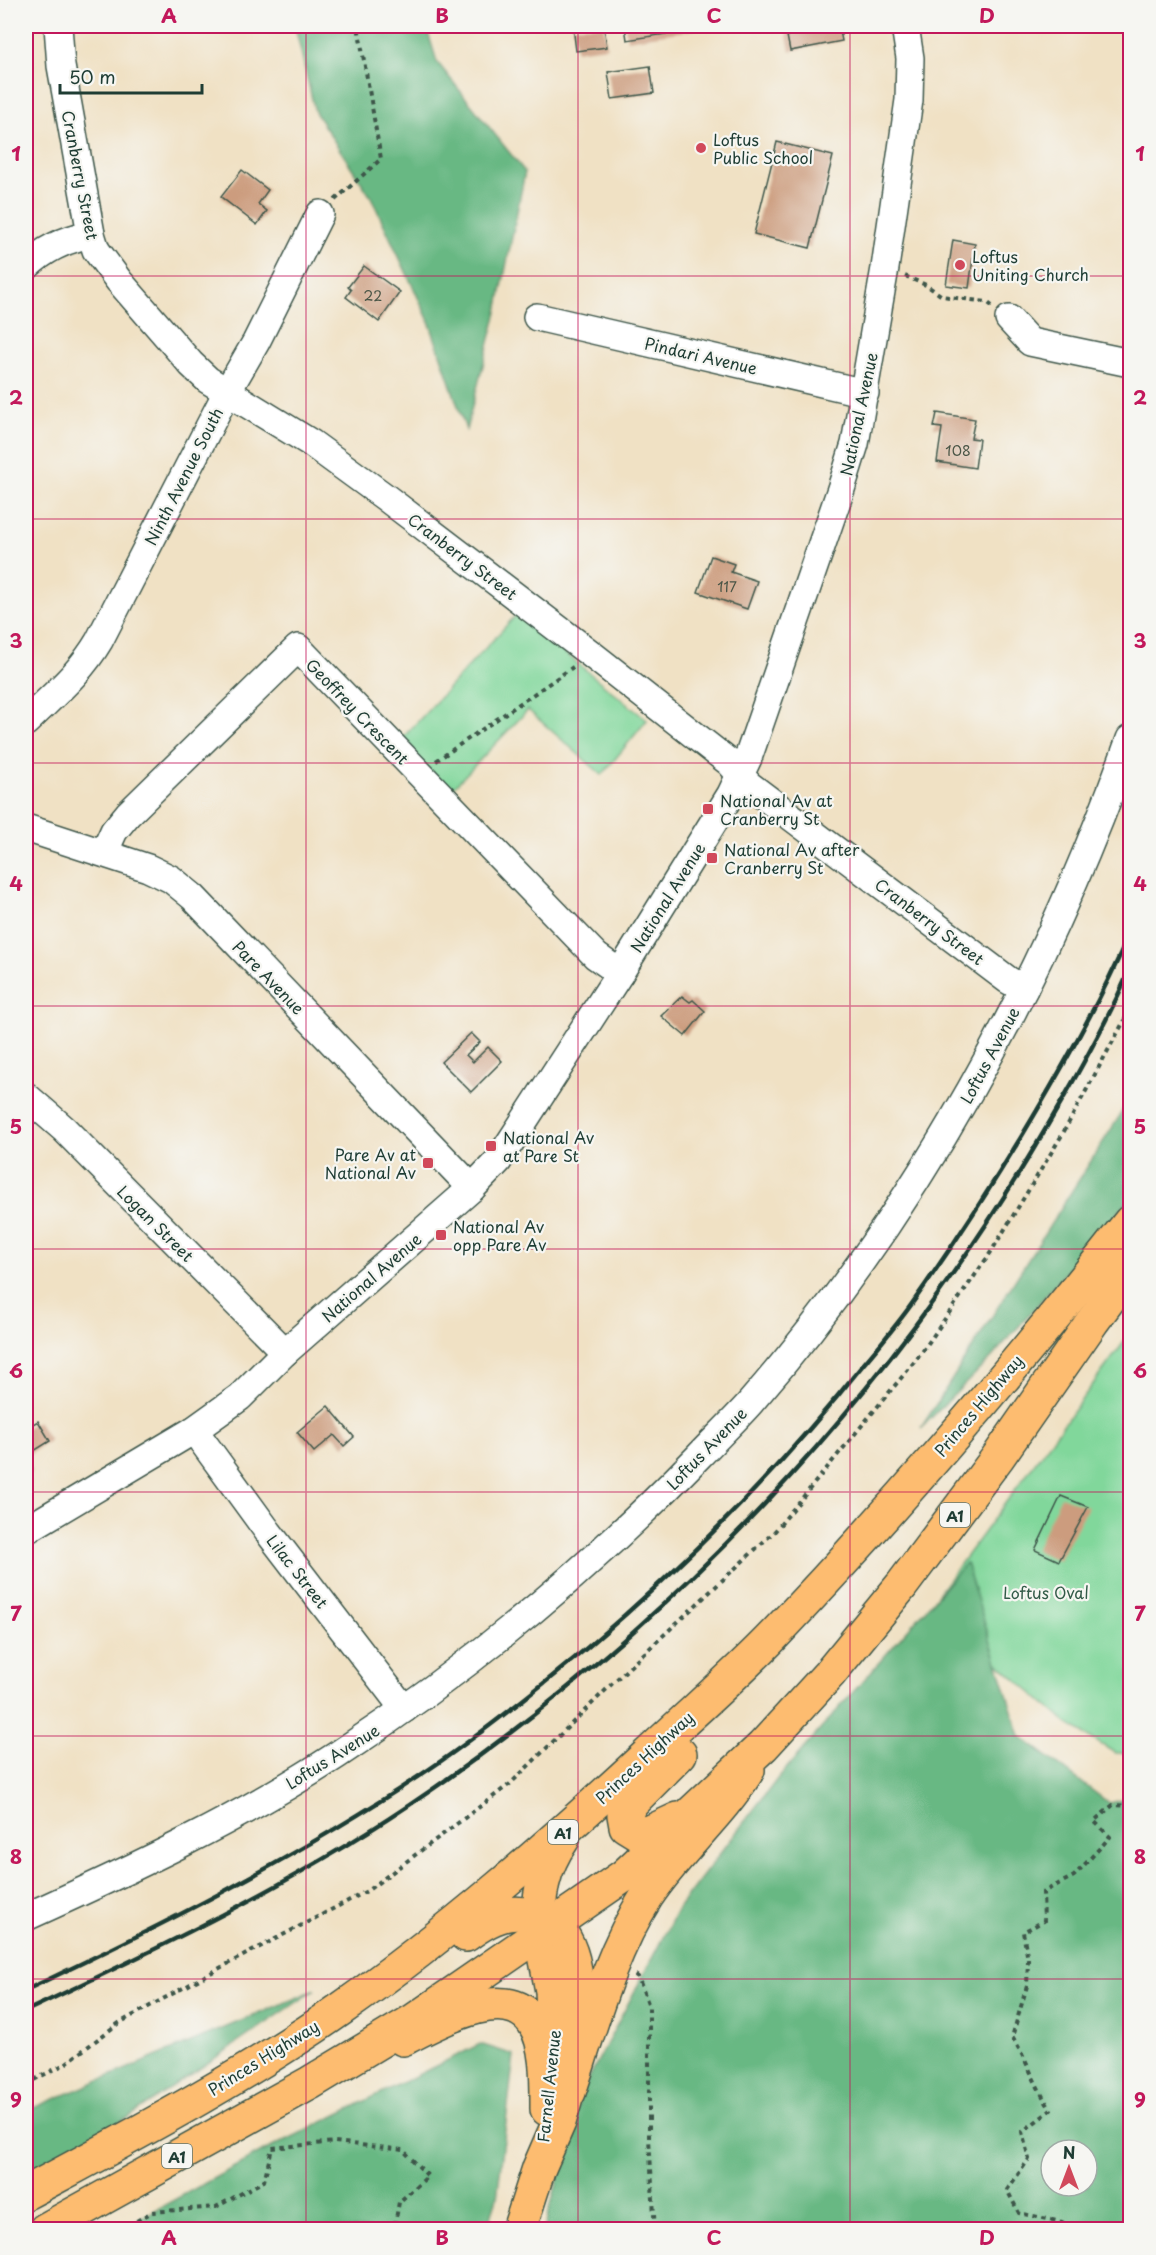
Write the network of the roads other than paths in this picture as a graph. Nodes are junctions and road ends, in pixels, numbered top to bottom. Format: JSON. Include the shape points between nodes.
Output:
{"nodes":[{"id":1,"x":58,"y":26,"type":"edge"},
{"id":2,"x":905,"y":26,"type":"edge"},
{"id":3,"x":320,"y":214,"type":"road end"},
{"id":4,"x":91,"y":234,"type":"junction"},
{"id":5,"x":26,"y":267,"type":"edge"},
{"id":6,"x":537,"y":317,"type":"dead end"},
{"id":7,"x":1009,"y":319,"type":"road end"},
{"id":8,"x":1131,"y":363,"type":"edge"},
{"id":9,"x":226,"y":392,"type":"junction"},
{"id":10,"x":865,"y":393,"type":"junction"},
{"id":11,"x":30,"y":709,"type":"edge"},
{"id":12,"x":1131,"y":739,"type":"edge"},
{"id":13,"x":740,"y":776,"type":"junction"},
{"id":14,"x":26,"y":828,"type":"edge"},
{"id":15,"x":104,"y":853,"type":"junction"},
{"id":16,"x":620,"y":972,"type":"junction"},
{"id":17,"x":1024,"y":989,"type":"junction"},
{"id":18,"x":26,"y":1096,"type":"edge"},
{"id":19,"x":472,"y":1188,"type":"junction"},
{"id":20,"x":1131,"y":1222,"type":"edge"},
{"id":21,"x":1131,"y":1271,"type":"edge"},
{"id":22,"x":285,"y":1352,"type":"junction"},
{"id":23,"x":194,"y":1430,"type":"junction"},
{"id":24,"x":26,"y":1530,"type":"edge"},
{"id":25,"x":772,"y":1637,"type":"junction"},
{"id":26,"x":404,"y":1709,"type":"junction"},
{"id":27,"x":763,"y":1746,"type":"junction"},
{"id":28,"x":696,"y":1811,"type":"junction"},
{"id":29,"x":578,"y":1819,"type":"junction"},
{"id":30,"x":26,"y":1917,"type":"edge"},
{"id":31,"x":544,"y":1925,"type":"junction"},
{"id":32,"x":338,"y":2010,"type":"junction"},
{"id":33,"x":310,"y":2084,"type":"junction"},
{"id":34,"x":558,"y":2101,"type":"junction"},
{"id":35,"x":26,"y":2193,"type":"edge"},
{"id":36,"x":45,"y":2229,"type":"edge"},
{"id":37,"x":519,"y":2229,"type":"edge"}],
"edges":[{"from":1,"to":4,"type":"street","name":"Cranberry Street","via":[[61,66]]},
{"from":2,"to":10,"type":"street","name":"National Avenue","via":[[910,58],[909,100]]},
{"from":3,"to":9,"type":"street","name":"Ninth Avenue South","via":[[256,342]]},
{"from":4,"to":5,"type":"street","via":[[55,246]]},
{"from":4,"to":9,"type":"street","name":"Cranberry Street","via":[[96,250],[119,281],[191,364]]},
{"from":6,"to":10,"type":"street","name":"Pindari Avenue"},
{"from":7,"to":8,"type":"street","via":[[1026,348]]},
{"from":9,"to":11,"type":"street","name":"Ninth Avenue South","via":[[87,662],[75,676]]},
{"from":9,"to":13,"type":"street","name":"Cranberry Street","via":[[320,450],[591,654]]},
{"from":10,"to":13,"type":"street","name":"National Avenue","via":[[841,489]]},
{"from":12,"to":17,"type":"street","name":"Loftus Avenue","via":[[1078,872]]},
{"from":13,"to":16,"type":"street","name":"National Avenue"},
{"from":13,"to":17,"type":"street","name":"Cranberry Street"},
{"from":14,"to":15,"type":"street","name":"Pare Avenue"},
{"from":15,"to":16,"type":"street","name":"Geoffrey Crescent","via":[[114,831],[128,814],[298,648],[596,956]]},
{"from":15,"to":19,"type":"street","name":"Pare Avenue","via":[[171,879],[193,897]]},
{"from":16,"to":19,"type":"street","name":"National Avenue","via":[[498,1161]]},
{"from":17,"to":26,"type":"street","name":"Loftus Avenue","via":[[975,1084],[919,1178],[870,1249],[749,1404],[662,1495],[581,1570],[485,1650]]},
{"from":18,"to":22,"type":"street","name":"Logan Street"},
{"from":19,"to":22,"type":"street","name":"National Avenue"},
{"from":20,"to":25,"type":"main road","name":"Princes Highway","number":"A1","via":[[949,1441]]},
{"from":21,"to":27,"type":"main road","number":"A1","via":[[902,1585],[830,1673]]},
{"from":22,"to":23,"type":"street","name":"National Avenue","via":[[240,1397]]},
{"from":23,"to":24,"type":"street","name":"National Avenue"},
{"from":23,"to":26,"type":"street","name":"Lilac Street"},
{"from":25,"to":28,"type":"main road","via":[[722,1708],[628,1806],[624,1819],[629,1829],[644,1833]]},
{"from":25,"to":29,"type":"main road","name":"Princes Highway","number":"A1"},
{"from":26,"to":30,"type":"street","name":"Loftus Avenue","via":[[334,1757],[187,1841]]},
{"from":27,"to":28,"type":"main road","number":"A1"},
{"from":27,"to":34,"type":"main road","via":[[731,1795],[660,1877],[633,1920]]},
{"from":28,"to":31,"type":"main road","number":"A1","via":[[625,1875]]},
{"from":29,"to":31,"type":"main road","name":"Farnell Avenue","via":[[555,1849],[549,1864],[540,1896]]},
{"from":29,"to":32,"type":"main road","name":"Princes Highway","number":"A1","via":[[510,1879]]},
{"from":31,"to":32,"type":"main road","via":[[515,1912],[494,1917],[437,1955]]},
{"from":31,"to":33,"type":"main road","number":"A1","via":[[421,2015]]},
{"from":31,"to":34,"type":"main road","name":"Farnell Avenue","via":[[555,2023]]},
{"from":32,"to":35,"type":"main road","name":"Princes Highway","number":"A1","via":[[180,2108]]},
{"from":33,"to":34,"type":"main road","via":[[463,2012],[502,2004],[521,2009],[531,2018]]},
{"from":33,"to":36,"type":"main road","number":"A1"},
{"from":34,"to":37,"type":"main road","name":"Farnell Avenue","via":[[559,2122]]}]}
